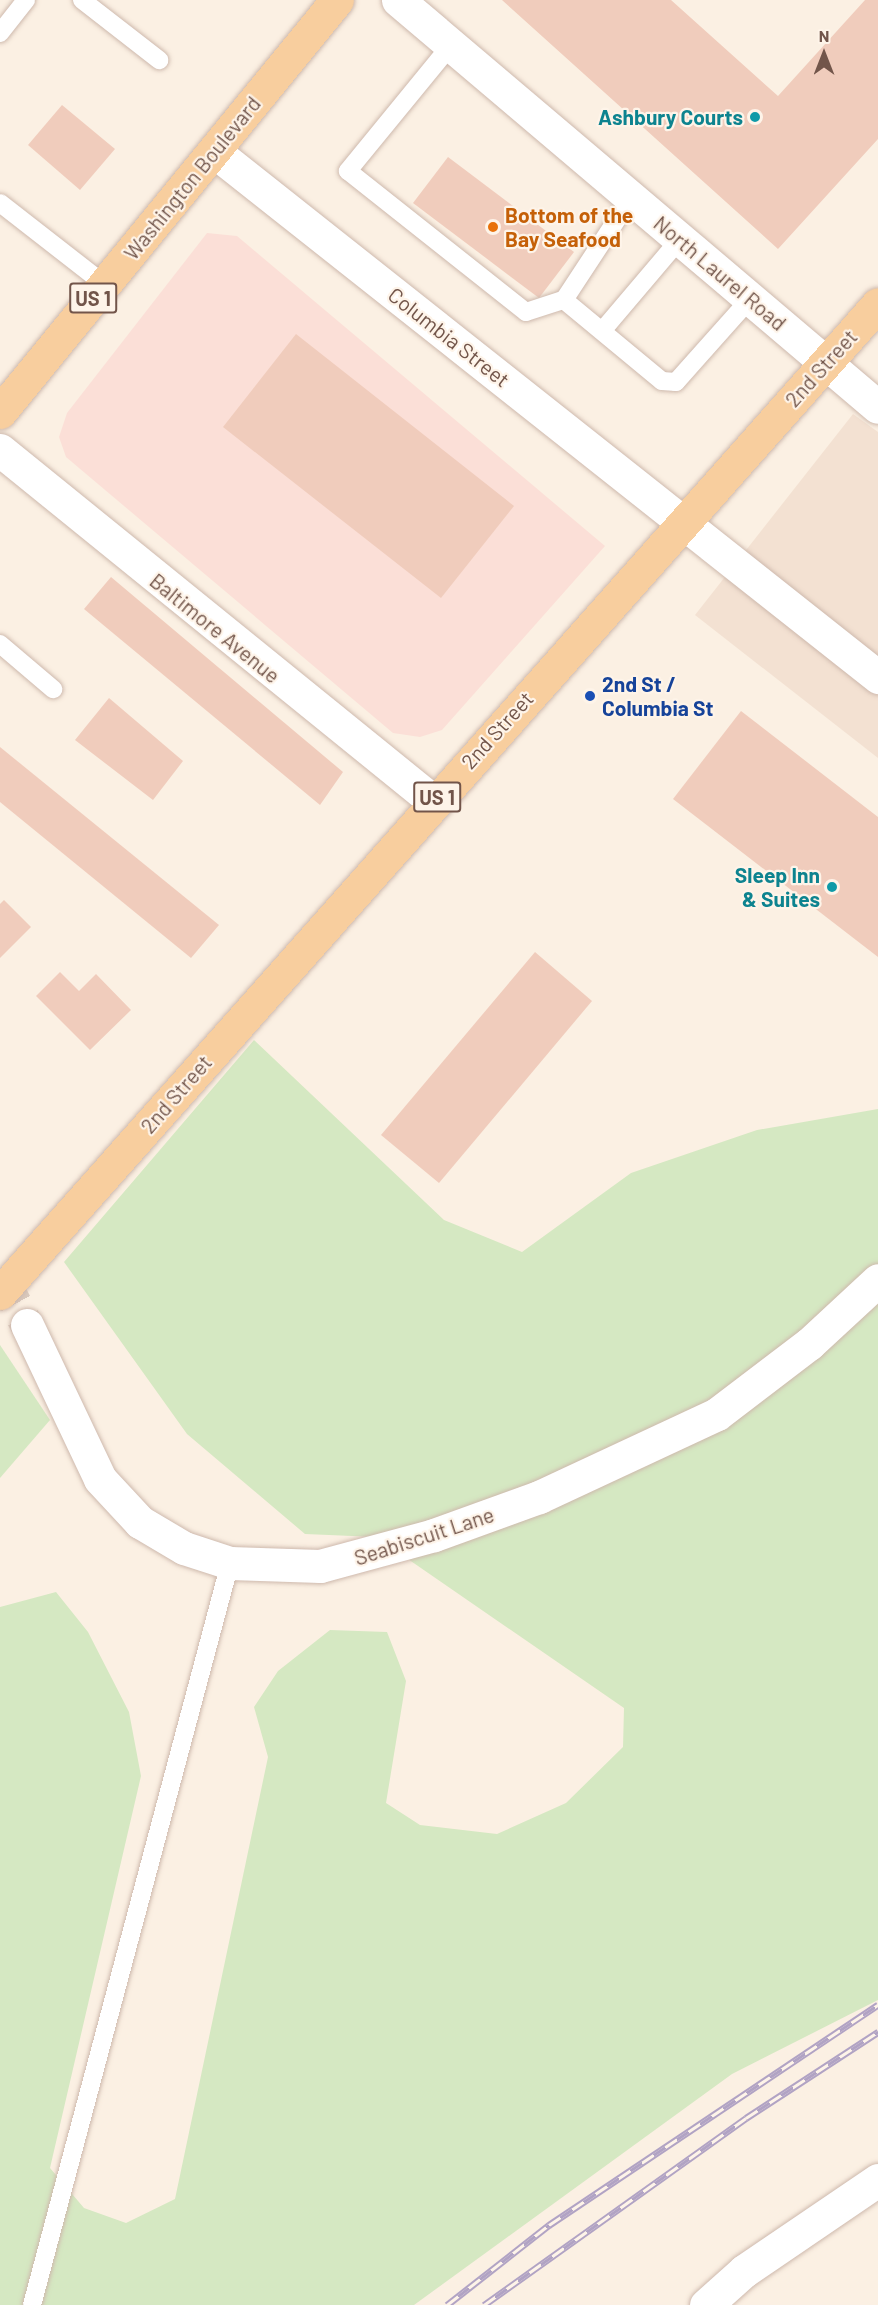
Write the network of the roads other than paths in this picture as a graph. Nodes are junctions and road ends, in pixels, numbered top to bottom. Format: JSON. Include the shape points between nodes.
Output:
{"nodes":[{"id":1,"x":26,"y":0,"type":"edge"},
{"id":2,"x":82,"y":0,"type":"edge"},
{"id":3,"x":398,"y":0,"type":"edge"},
{"id":4,"x":329,"y":3,"type":"edge"},
{"id":5,"x":0,"y":33,"type":"edge"},
{"id":6,"x":452,"y":45,"type":"junction"},
{"id":7,"x":159,"y":60,"type":"dead end"},
{"id":8,"x":215,"y":152,"type":"junction"},
{"id":9,"x":631,"y":198,"type":"junction"},
{"id":10,"x":0,"y":203,"type":"edge"},
{"id":11,"x":680,"y":239,"type":"junction"},
{"id":12,"x":104,"y":284,"type":"junction"},
{"id":13,"x":750,"y":299,"type":"junction"},
{"id":14,"x":564,"y":300,"type":"junction"},
{"id":15,"x":878,"y":304,"type":"edge"},
{"id":16,"x":602,"y":331,"type":"junction"},
{"id":17,"x":826,"y":363,"type":"junction"},
{"id":18,"x":878,"y":407,"type":"edge"},
{"id":19,"x":0,"y":412,"type":"edge"},
{"id":20,"x":0,"y":450,"type":"edge"},
{"id":21,"x":684,"y":522,"type":"junction"},
{"id":22,"x":0,"y":644,"type":"edge"},
{"id":23,"x":878,"y":677,"type":"edge"},
{"id":24,"x":53,"y":689,"type":"dead end"},
{"id":25,"x":434,"y":801,"type":"junction"},
{"id":26,"x":878,"y":1280,"type":"edge"},
{"id":27,"x":0,"y":1293,"type":"edge"},
{"id":28,"x":27,"y":1325,"type":"tunnel mouth"},
{"id":29,"x":230,"y":1563,"type":"junction"},
{"id":30,"x":878,"y":2180,"type":"edge"},
{"id":31,"x":32,"y":2305,"type":"edge"},
{"id":32,"x":706,"y":2305,"type":"edge"}],
"edges":[{"from":1,"to":5,"type":"lane"},
{"from":2,"to":7,"type":"lane"},
{"from":3,"to":6,"type":"street","name":"North Laurel Road"},
{"from":4,"to":8,"type":"main road","name":"Washington Boulevard","number":"US 1"},
{"from":6,"to":9,"type":"street","name":"North Laurel Road"},
{"from":6,"to":14,"type":"lane","via":[[348,171],[526,312]]},
{"from":8,"to":12,"type":"main road","name":"Washington Boulevard","number":"US 1"},
{"from":8,"to":21,"type":"street","name":"Columbia Street"},
{"from":9,"to":11,"type":"street","name":"North Laurel Road"},
{"from":9,"to":14,"type":"lane"},
{"from":10,"to":12,"type":"lane"},
{"from":11,"to":13,"type":"street","name":"North Laurel Road"},
{"from":11,"to":16,"type":"lane"},
{"from":12,"to":19,"type":"main road","name":"Washington Boulevard","number":"US 1"},
{"from":13,"to":16,"type":"lane","via":[[676,382],[662,381]]},
{"from":13,"to":17,"type":"street","name":"North Laurel Road"},
{"from":14,"to":16,"type":"lane"},
{"from":15,"to":17,"type":"main road","name":"2nd Street","number":"US 1"},
{"from":17,"to":18,"type":"street","name":"North Laurel Road"},
{"from":17,"to":21,"type":"main road","name":"2nd Street","number":"US 1"},
{"from":20,"to":25,"type":"street","name":"Baltimore Avenue"},
{"from":21,"to":23,"type":"street","name":"Columbia Street"},
{"from":21,"to":25,"type":"main road","name":"2nd Street","number":"US 1"},
{"from":22,"to":24,"type":"lane"},
{"from":25,"to":27,"type":"main road","name":"2nd Street","number":"US 1"},
{"from":26,"to":29,"type":"street","name":"Seabiscuit Lane","via":[[809,1344],[717,1414],[539,1497],[365,1557],[320,1566]]},
{"from":28,"to":29,"type":"street","name":"Seabiscuit Lane","via":[[100,1479],[140,1522],[184,1548]]},
{"from":29,"to":31,"type":"lane"},
{"from":30,"to":32,"type":"street","via":[[744,2271]]}]}
